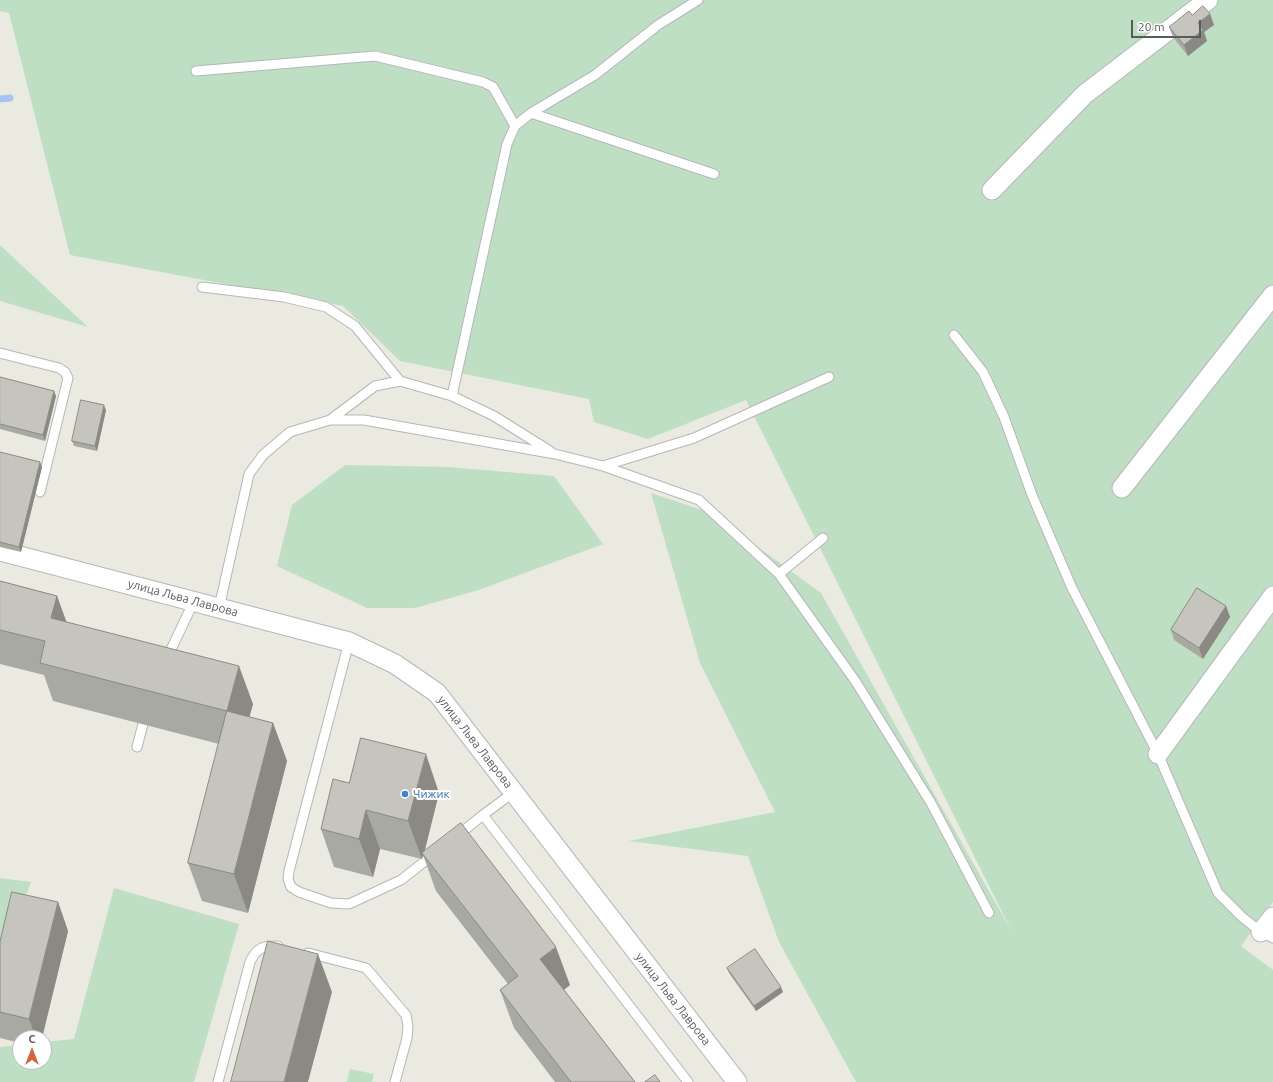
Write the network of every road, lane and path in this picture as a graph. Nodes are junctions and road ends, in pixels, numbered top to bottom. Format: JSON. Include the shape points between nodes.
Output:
{"nodes":[{"id":1,"x":698,"y":0,"type":"edge"},
{"id":2,"x":1208,"y":0,"type":"edge"},
{"id":3,"x":196,"y":71,"type":"dead end"},
{"id":4,"x":531,"y":114,"type":"junction"},
{"id":5,"x":515,"y":126,"type":"junction"},
{"id":6,"x":714,"y":174,"type":"dead end"},
{"id":7,"x":992,"y":190,"type":"dead end"},
{"id":8,"x":202,"y":287,"type":"dead end"},
{"id":9,"x":1273,"y":295,"type":"edge"},
{"id":10,"x":954,"y":335,"type":"dead end"},
{"id":11,"x":0,"y":353,"type":"edge"},
{"id":12,"x":829,"y":377,"type":"dead end"},
{"id":13,"x":400,"y":381,"type":"junction"},
{"id":14,"x":452,"y":396,"type":"junction"},
{"id":15,"x":330,"y":420,"type":"junction"},
{"id":16,"x":555,"y":454,"type":"junction"},
{"id":17,"x":603,"y":466,"type":"junction"},
{"id":18,"x":1122,"y":488,"type":"dead end"},
{"id":19,"x":40,"y":492,"type":"dead end"},
{"id":20,"x":823,"y":538,"type":"dead end"},
{"id":21,"x":0,"y":551,"type":"edge"},
{"id":22,"x":779,"y":574,"type":"junction"},
{"id":23,"x":1273,"y":596,"type":"edge"},
{"id":24,"x":194,"y":601,"type":"junction"},
{"id":25,"x":219,"y":608,"type":"junction"},
{"id":26,"x":349,"y":642,"type":"junction"},
{"id":27,"x":163,"y":666,"type":"edge"},
{"id":28,"x":143,"y":724,"type":"edge"},
{"id":29,"x":137,"y":747,"type":"dead end"},
{"id":30,"x":1158,"y":754,"type":"junction"},
{"id":31,"x":514,"y":792,"type":"junction"},
{"id":32,"x":483,"y":815,"type":"junction"},
{"id":33,"x":989,"y":913,"type":"dead end"},
{"id":34,"x":1273,"y":917,"type":"edge"},
{"id":35,"x":1267,"y":935,"type":"edge"},
{"id":36,"x":218,"y":1082,"type":"edge"},
{"id":37,"x":395,"y":1082,"type":"edge"},
{"id":38,"x":688,"y":1082,"type":"edge"},
{"id":39,"x":737,"y":1082,"type":"edge"}],
"edges":[{"from":1,"to":4,"type":"lane","via":[[658,25],[595,75]]},
{"from":2,"to":7,"type":"street","via":[[1085,94]]},
{"from":3,"to":5,"type":"lane","via":[[375,56],[483,82],[493,87]]},
{"from":4,"to":5,"type":"lane"},
{"from":4,"to":6,"type":"lane"},
{"from":5,"to":14,"type":"lane","via":[[507,144]]},
{"from":8,"to":13,"type":"lane","via":[[284,297],[326,307],[355,326]]},
{"from":9,"to":18,"type":"street"},
{"from":10,"to":30,"type":"lane","via":[[983,372],[1004,417],[1032,495],[1072,588]]},
{"from":11,"to":19,"type":"lane","via":[[59,368],[68,378]]},
{"from":12,"to":17,"type":"lane","via":[[694,438]]},
{"from":13,"to":14,"type":"lane"},
{"from":13,"to":15,"type":"lane","via":[[374,386]]},
{"from":14,"to":16,"type":"lane","via":[[494,416]]},
{"from":15,"to":16,"type":"lane","via":[[364,420]]},
{"from":15,"to":25,"type":"lane","via":[[290,432],[263,455],[249,474]]},
{"from":16,"to":17,"type":"lane"},
{"from":17,"to":22,"type":"lane","via":[[699,500]]},
{"from":20,"to":22,"type":"lane"},
{"from":21,"to":24,"type":"street","name":"улица Льва Лаврова"},
{"from":22,"to":33,"type":"lane","via":[[860,688],[931,803]]},
{"from":23,"to":30,"type":"street"},
{"from":24,"to":25,"type":"street","name":"улица Льва Лаврова"},
{"from":24,"to":27,"type":"lane"},
{"from":25,"to":26,"type":"street","name":"улица Льва Лаврова"},
{"from":26,"to":31,"type":"street","name":"улица Льва Лаврова","via":[[396,664],[437,693]]},
{"from":26,"to":32,"type":"lane","via":[[289,872],[291,887],[331,902],[349,904],[401,880]]},
{"from":28,"to":29,"type":"lane"},
{"from":30,"to":35,"type":"lane","via":[[1218,893],[1242,917]]},
{"from":31,"to":32,"type":"lane"},
{"from":31,"to":39,"type":"street","name":"улица Льва Лаврова"},
{"from":32,"to":38,"type":"lane"},
{"from":34,"to":35,"type":"street"},
{"from":36,"to":37,"type":"lane","via":[[250,962],[254,953],[265,946],[293,949],[366,968],[406,1015],[408,1026]]}]}
